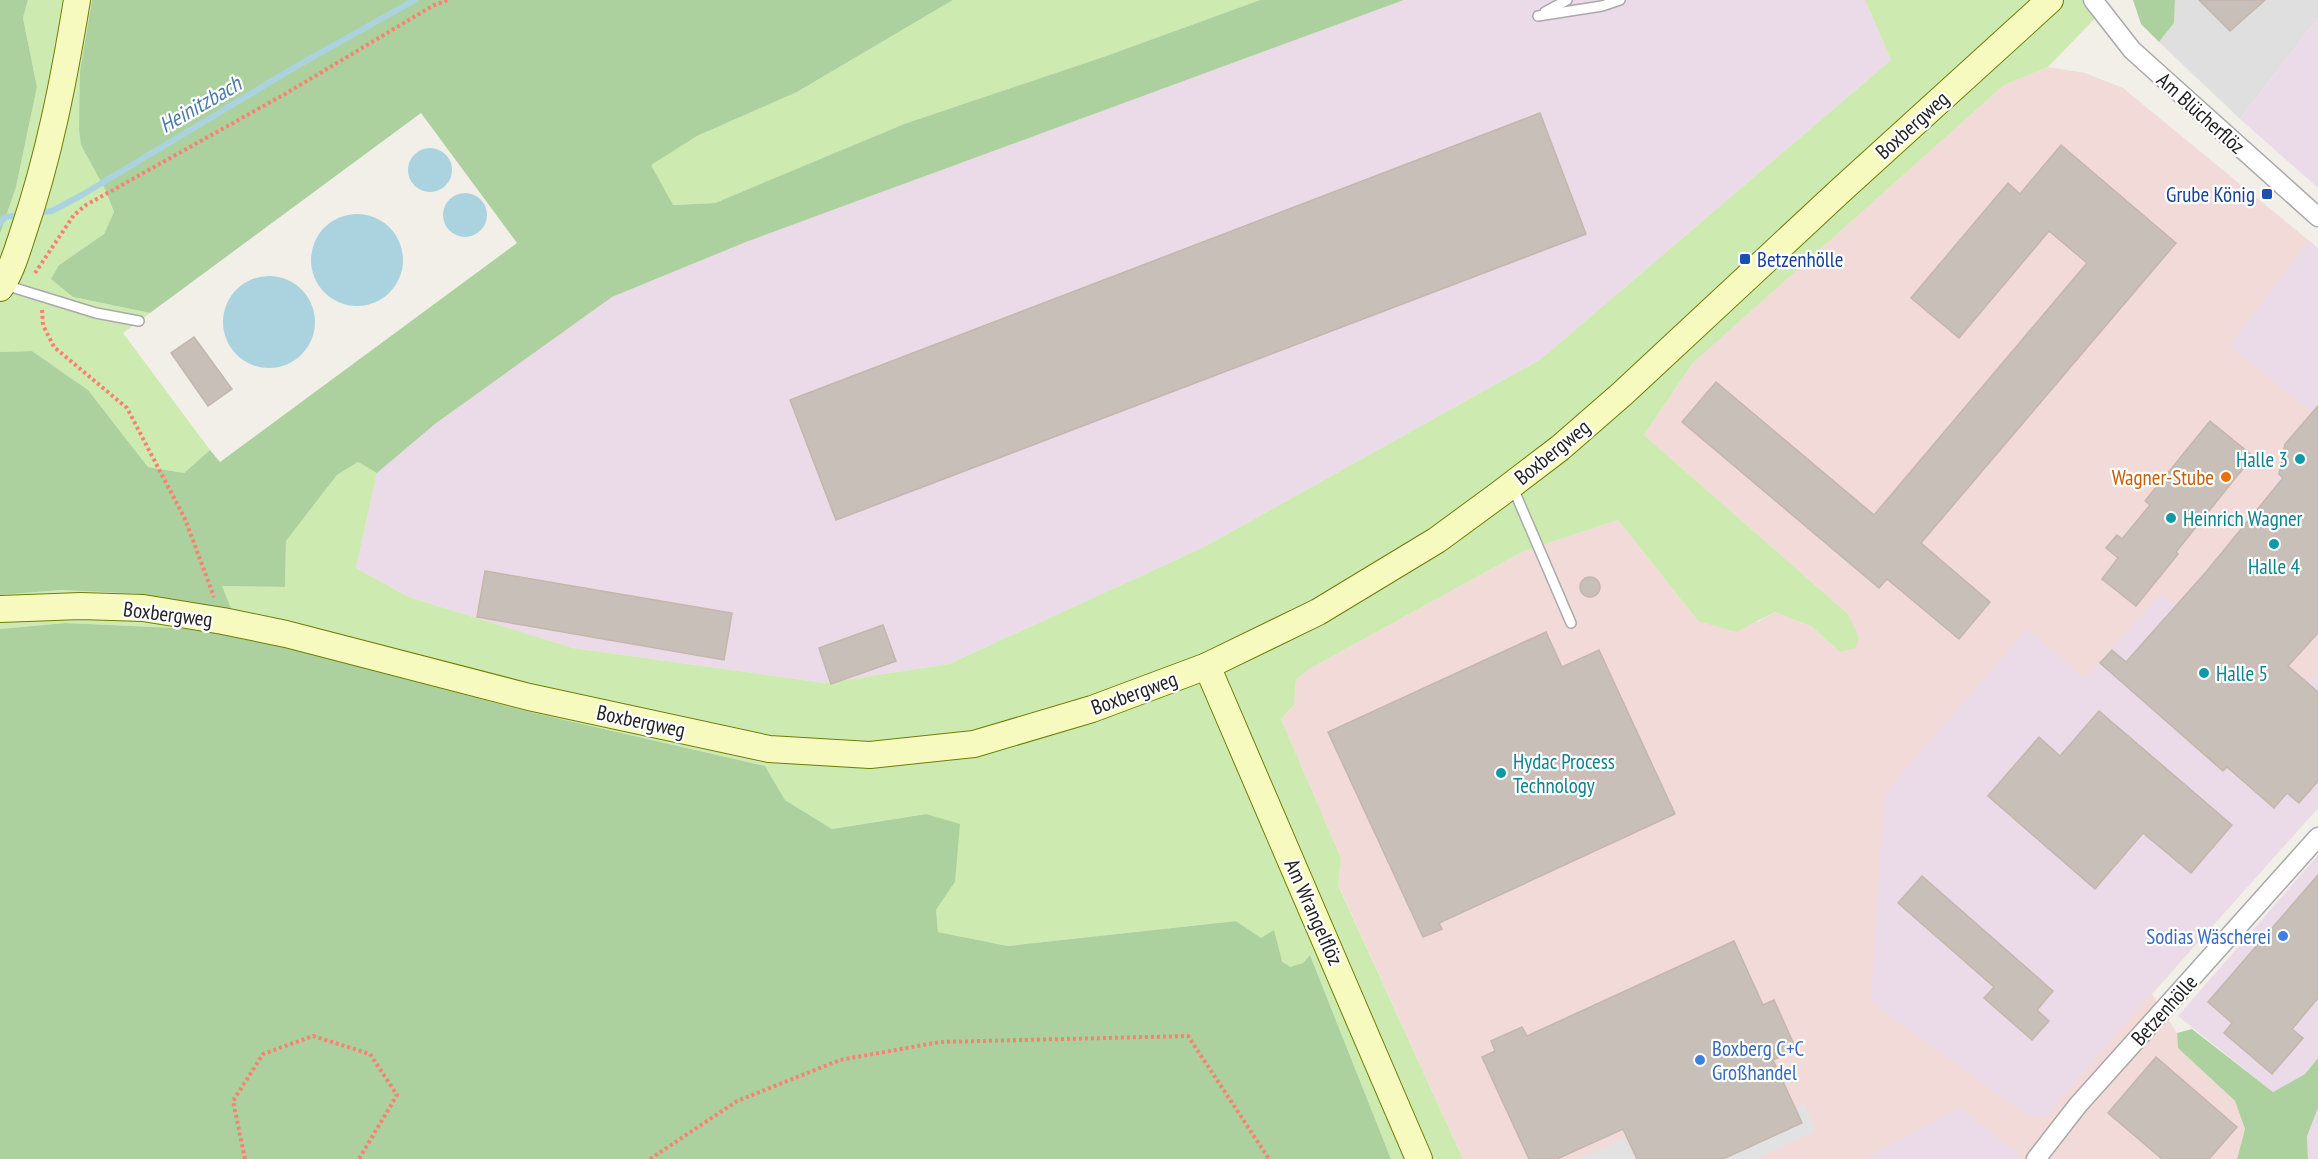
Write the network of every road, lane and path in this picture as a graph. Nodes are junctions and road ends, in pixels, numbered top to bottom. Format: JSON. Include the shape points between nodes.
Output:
{"nodes":[{"id":1,"x":77,"y":0,"type":"edge"},
{"id":2,"x":448,"y":0,"type":"edge"},
{"id":3,"x":1567,"y":0,"type":"edge"},
{"id":4,"x":1620,"y":0,"type":"edge"},
{"id":5,"x":2050,"y":0,"type":"edge"},
{"id":6,"x":2093,"y":0,"type":"edge"},
{"id":7,"x":2318,"y":217,"type":"edge"},
{"id":8,"x":8,"y":288,"type":"edge"},
{"id":9,"x":41,"y":297,"type":"junction"},
{"id":10,"x":139,"y":321,"type":"dead end"},
{"id":11,"x":1512,"y":485,"type":"junction"},
{"id":12,"x":0,"y":609,"type":"edge"},
{"id":13,"x":223,"y":621,"type":"junction"},
{"id":14,"x":1571,"y":623,"type":"dead end"},
{"id":15,"x":1206,"y":666,"type":"junction"},
{"id":16,"x":2318,"y":837,"type":"edge"},
{"id":17,"x":245,"y":1159,"type":"edge"},
{"id":18,"x":359,"y":1159,"type":"edge"},
{"id":19,"x":650,"y":1159,"type":"edge"},
{"id":20,"x":1269,"y":1159,"type":"edge"},
{"id":21,"x":1419,"y":1159,"type":"edge"},
{"id":22,"x":2036,"y":1159,"type":"edge"}],
"edges":[{"from":1,"to":8,"type":"street","via":[[39,186]]},
{"from":2,"to":8,"type":"path","via":[[86,205]]},
{"from":3,"to":4,"type":"lane","via":[[1538,16]]},
{"from":5,"to":11,"type":"street","name":"Boxbergweg","via":[[1622,394]]},
{"from":6,"to":7,"type":"street","name":"Am Blücherflöz","via":[[2132,50]]},
{"from":8,"to":9,"type":"lane"},
{"from":9,"to":10,"type":"lane"},
{"from":9,"to":13,"type":"path","via":[[43,325],[54,347],[127,408],[185,519]]},
{"from":11,"to":14,"type":"lane"},
{"from":11,"to":15,"type":"street","name":"Boxbergweg","via":[[1437,540],[1318,612]]},
{"from":12,"to":13,"type":"street","name":"Boxbergweg","via":[[143,609]]},
{"from":13,"to":15,"type":"street","name":"Boxbergweg","via":[[529,697],[769,749],[870,755],[974,744],[1092,709]]},
{"from":15,"to":21,"type":"street","name":"Am Wrangelflöz"},
{"from":16,"to":22,"type":"street","name":"Betzenhölle","via":[[2078,1105]]},
{"from":17,"to":18,"type":"path","via":[[233,1101],[263,1054],[313,1036],[370,1054],[397,1095]]},
{"from":19,"to":20,"type":"path","via":[[737,1101],[840,1060],[940,1042],[1188,1036]]}]}
